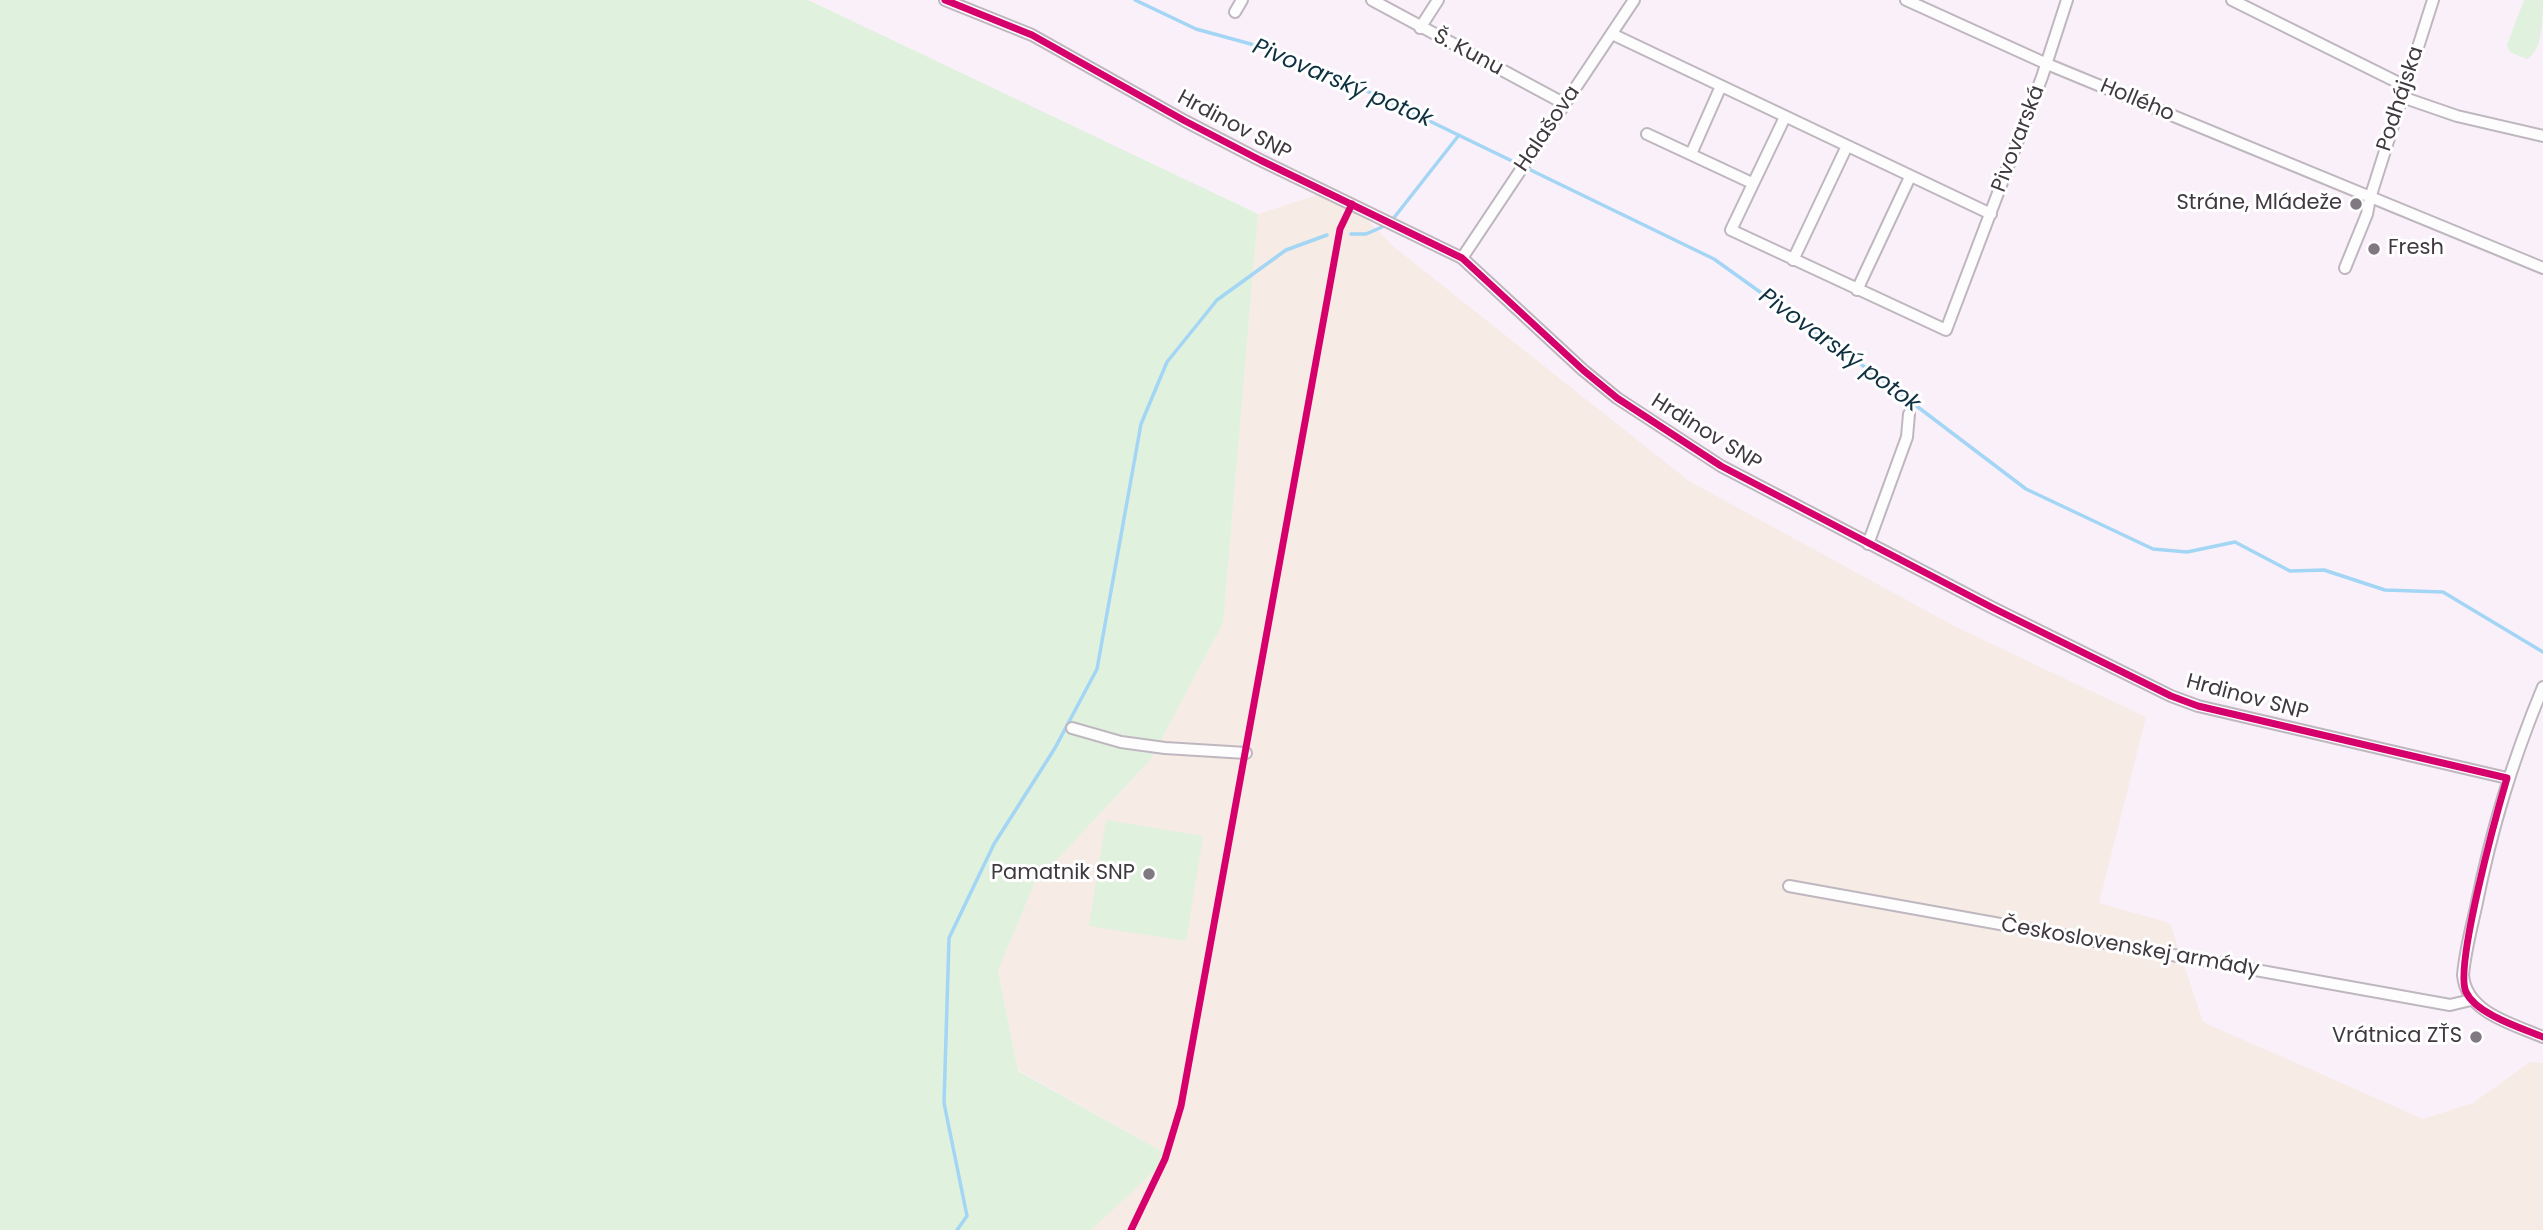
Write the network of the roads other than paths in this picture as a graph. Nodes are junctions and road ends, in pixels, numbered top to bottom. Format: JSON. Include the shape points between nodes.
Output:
{"nodes":[{"id":1,"x":946,"y":0,"type":"edge"},
{"id":2,"x":1242,"y":0,"type":"edge"},
{"id":3,"x":1372,"y":0,"type":"edge"},
{"id":4,"x":1438,"y":0,"type":"edge"},
{"id":5,"x":1634,"y":0,"type":"edge"},
{"id":6,"x":1906,"y":0,"type":"edge"},
{"id":7,"x":2067,"y":0,"type":"edge"},
{"id":8,"x":2233,"y":0,"type":"edge"},
{"id":9,"x":2433,"y":0,"type":"edge"},
{"id":10,"x":1235,"y":12,"type":"dead end"},
{"id":11,"x":1420,"y":28,"type":"junction"},
{"id":12,"x":1612,"y":34,"type":"junction"},
{"id":13,"x":2047,"y":64,"type":"junction"},
{"id":14,"x":1721,"y":86,"type":"junction"},
{"id":15,"x":2403,"y":92,"type":"junction"},
{"id":16,"x":1565,"y":104,"type":"junction"},
{"id":17,"x":1785,"y":117,"type":"junction"},
{"id":18,"x":1647,"y":134,"type":"dead end"},
{"id":19,"x":2543,"y":136,"type":"edge"},
{"id":20,"x":1847,"y":146,"type":"junction"},
{"id":21,"x":1691,"y":153,"type":"junction"},
{"id":22,"x":1910,"y":177,"type":"junction"},
{"id":23,"x":1752,"y":183,"type":"junction"},
{"id":24,"x":2370,"y":198,"type":"junction"},
{"id":25,"x":1991,"y":214,"type":"junction"},
{"id":26,"x":1462,"y":258,"type":"junction"},
{"id":27,"x":1794,"y":260,"type":"junction"},
{"id":28,"x":2345,"y":268,"type":"dead end"},
{"id":29,"x":2543,"y":268,"type":"edge"},
{"id":30,"x":1857,"y":290,"type":"junction"},
{"id":31,"x":1909,"y":414,"type":"dead end"},
{"id":32,"x":1868,"y":544,"type":"junction"},
{"id":33,"x":2543,"y":687,"type":"edge"},
{"id":34,"x":1072,"y":728,"type":"dead end"},
{"id":35,"x":1246,"y":753,"type":"dead end"},
{"id":36,"x":2507,"y":778,"type":"junction"},
{"id":37,"x":1788,"y":886,"type":"dead end"},
{"id":38,"x":2472,"y":1000,"type":"junction"},
{"id":39,"x":2543,"y":1037,"type":"edge"}],
"edges":[{"from":1,"to":26,"type":"street","name":"Hrdinov SNP","via":[[1032,35],[1185,121]]},
{"from":2,"to":10,"type":"street"},
{"from":3,"to":11,"type":"street","name":"Š. Kunu"},
{"from":4,"to":11,"type":"street"},
{"from":5,"to":12,"type":"street","name":"Halašova"},
{"from":6,"to":13,"type":"street","name":"Hollého"},
{"from":7,"to":13,"type":"street","name":"Pivovarská"},
{"from":8,"to":15,"type":"street"},
{"from":9,"to":15,"type":"street","name":"Podhájska"},
{"from":11,"to":16,"type":"street","name":"Š. Kunu"},
{"from":12,"to":14,"type":"street","name":"Pivovarská"},
{"from":12,"to":16,"type":"street","name":"Halašova"},
{"from":13,"to":24,"type":"street","name":"Hollého"},
{"from":13,"to":25,"type":"street","name":"Pivovarská"},
{"from":14,"to":17,"type":"street","name":"Pivovarská"},
{"from":14,"to":21,"type":"street"},
{"from":15,"to":19,"type":"street","via":[[2457,116]]},
{"from":15,"to":24,"type":"street","name":"Podhájska"},
{"from":16,"to":26,"type":"street","name":"Halašova"},
{"from":17,"to":20,"type":"street","name":"Pivovarská"},
{"from":17,"to":23,"type":"street","name":"Pivovarská"},
{"from":18,"to":21,"type":"street"},
{"from":20,"to":22,"type":"street","name":"Pivovarská"},
{"from":20,"to":27,"type":"street"},
{"from":21,"to":23,"type":"street"},
{"from":22,"to":25,"type":"street","name":"Pivovarská"},
{"from":22,"to":30,"type":"street"},
{"from":23,"to":27,"type":"street","name":"Pivovarská","via":[[1731,230]]},
{"from":24,"to":28,"type":"street","name":"Podhájska"},
{"from":24,"to":29,"type":"street","name":"Hollého"},
{"from":25,"to":30,"type":"street","name":"Pivovarská","via":[[1947,331]]},
{"from":26,"to":32,"type":"street","name":"Hrdinov SNP","via":[[1617,398],[1721,466]]},
{"from":27,"to":30,"type":"street","name":"Pivovarská"},
{"from":31,"to":32,"type":"street","via":[[1907,438]]},
{"from":32,"to":36,"type":"street","name":"Hrdinov SNP","via":[[2198,706]]},
{"from":33,"to":36,"type":"street"},
{"from":34,"to":35,"type":"street","via":[[1132,744]]},
{"from":36,"to":38,"type":"street","via":[[2484,863],[2464,967],[2464,984]]},
{"from":37,"to":38,"type":"street","name":"Československej armády","via":[[2450,1005]]},
{"from":38,"to":39,"type":"street","via":[[2485,1011]]}]}
